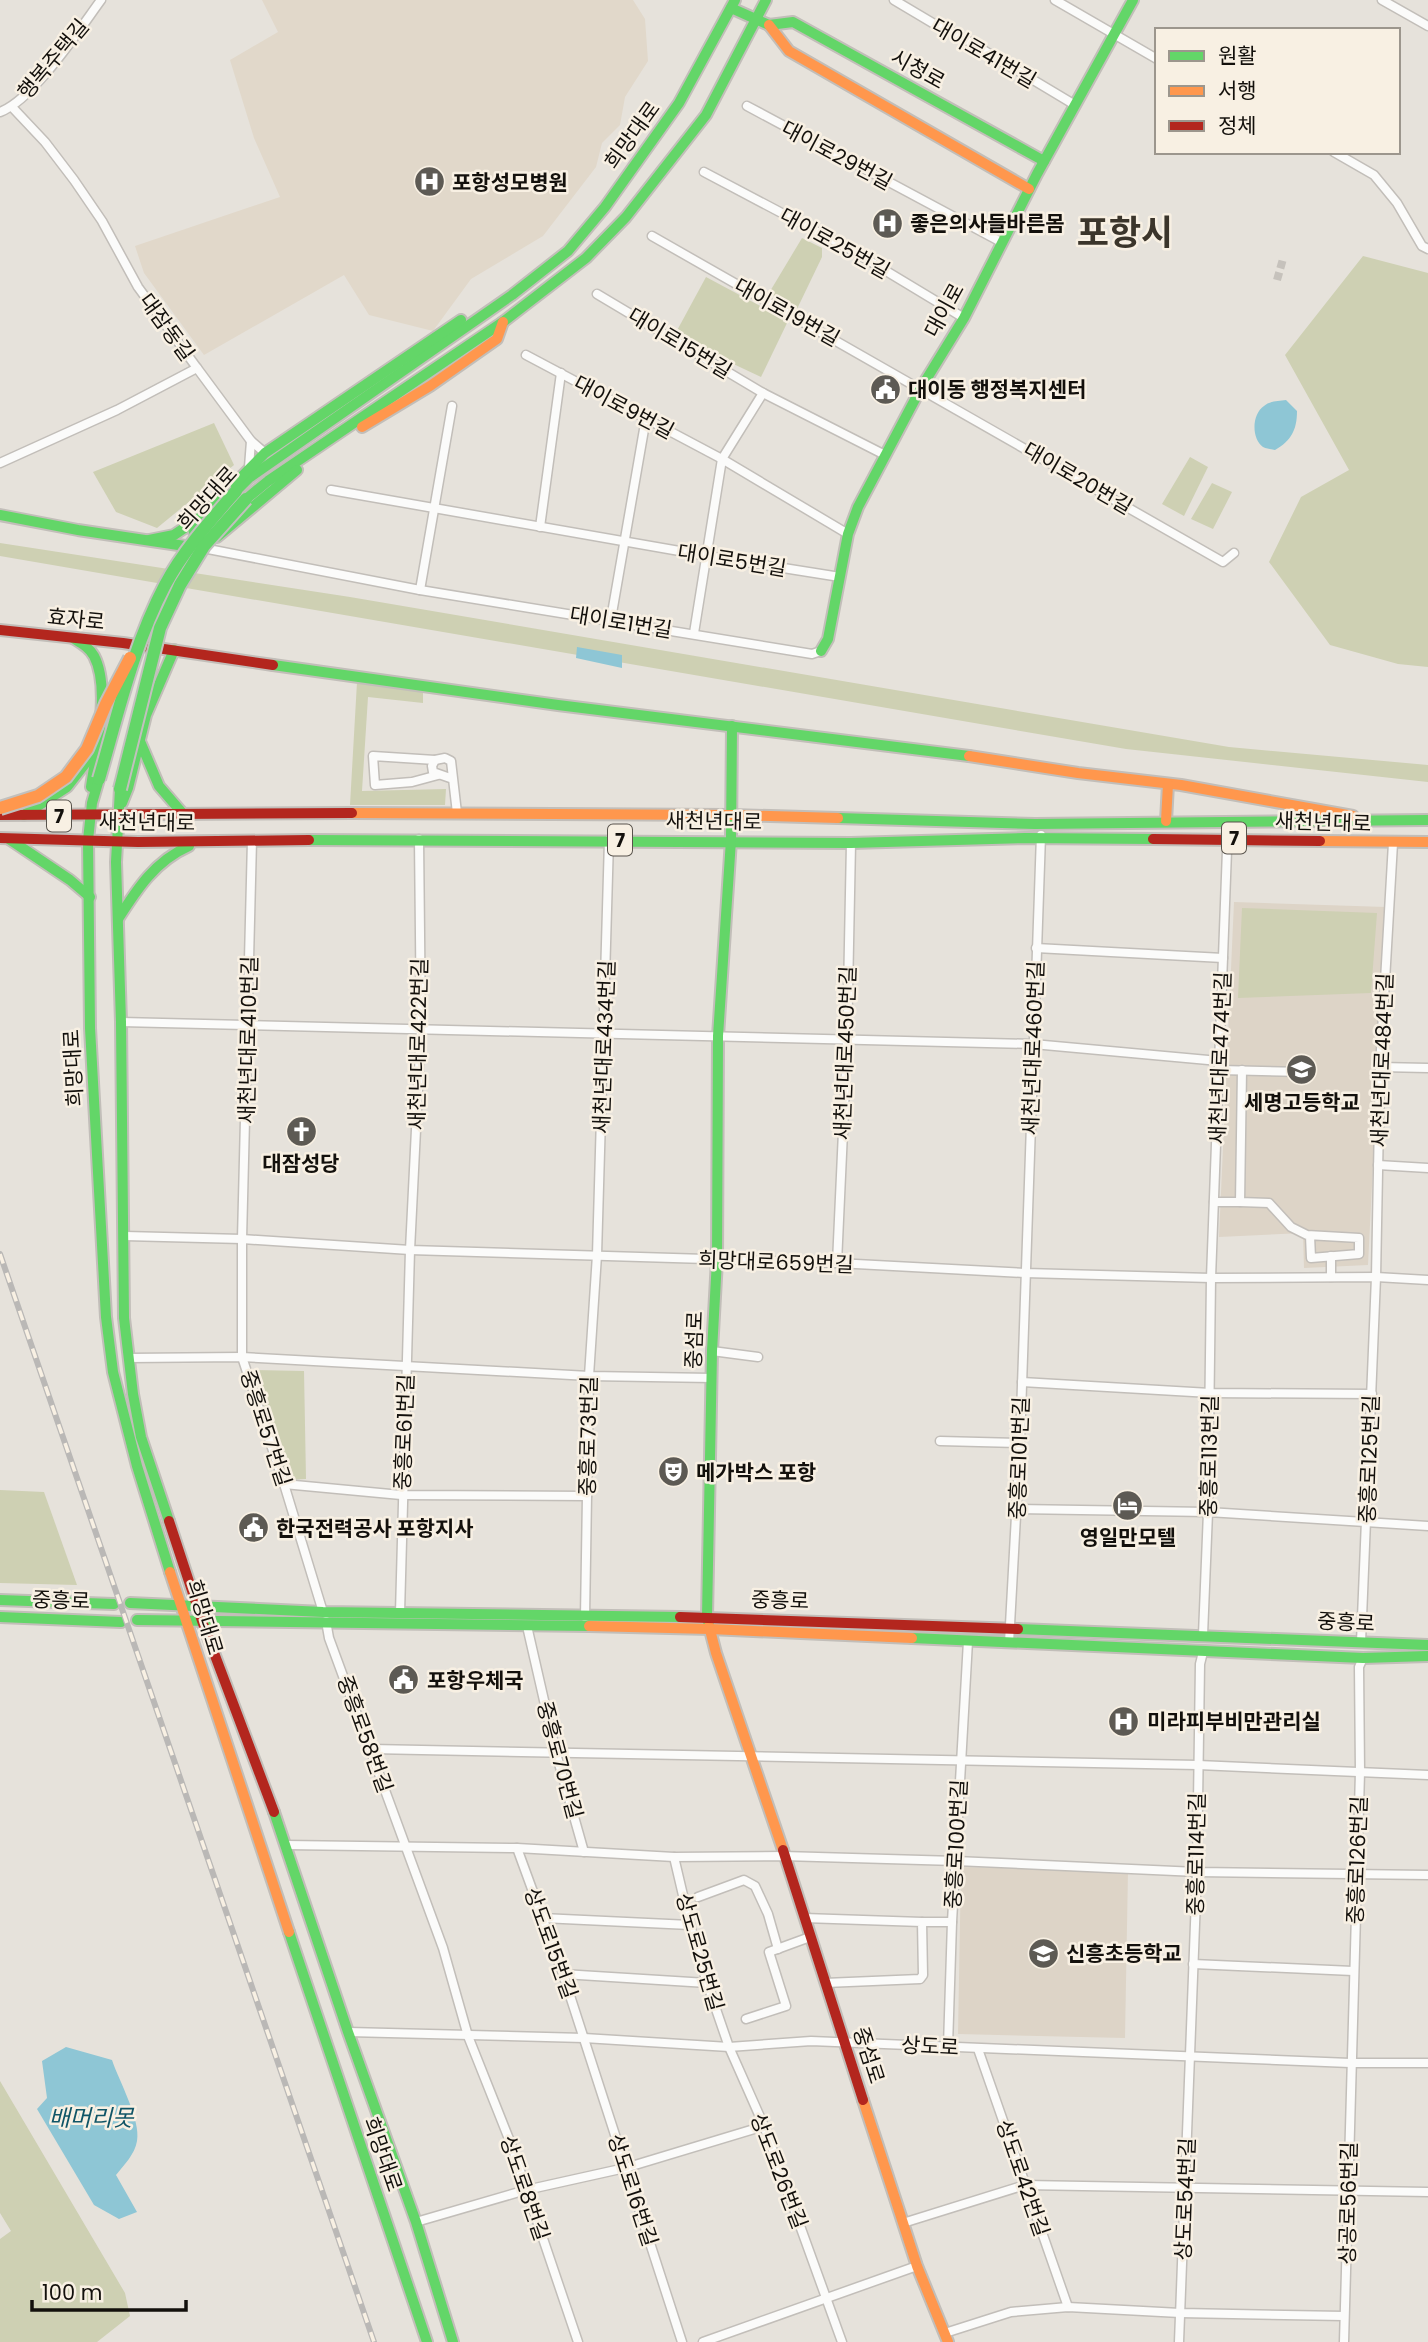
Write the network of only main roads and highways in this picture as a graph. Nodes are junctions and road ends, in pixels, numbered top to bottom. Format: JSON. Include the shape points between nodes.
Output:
{"nodes":[{"id":1,"x":766,"y":0,"type":"edge"},
{"id":2,"x":1133,"y":0,"type":"edge"},
{"id":3,"x":733,"y":4,"type":"edge"},
{"id":4,"x":756,"y":19,"type":"junction"},
{"id":5,"x":769,"y":25,"type":"junction"},
{"id":6,"x":1044,"y":161,"type":"junction"},
{"id":7,"x":1029,"y":189,"type":"junction"},
{"id":8,"x":494,"y":307,"type":"junction"},
{"id":9,"x":503,"y":322,"type":"junction"},
{"id":10,"x":241,"y":495,"type":"junction"},
{"id":11,"x":205,"y":514,"type":"junction"},
{"id":12,"x":0,"y":515,"type":"edge"},
{"id":13,"x":194,"y":532,"type":"junction"},
{"id":14,"x":149,"y":540,"type":"junction"},
{"id":15,"x":185,"y":546,"type":"junction"},
{"id":16,"x":209,"y":547,"type":"junction"},
{"id":17,"x":0,"y":630,"type":"edge"},
{"id":18,"x":73,"y":638,"type":"junction"},
{"id":19,"x":145,"y":641,"type":"junction"},
{"id":20,"x":174,"y":650,"type":"junction"},
{"id":21,"x":821,"y":651,"type":"road end"},
{"id":22,"x":732,"y":726,"type":"junction"},
{"id":23,"x":139,"y":739,"type":"junction"},
{"id":24,"x":96,"y":751,"type":"junction"},
{"id":25,"x":1168,"y":784,"type":"junction"},
{"id":26,"x":0,"y":808,"type":"edge"},
{"id":27,"x":91,"y":811,"type":"junction"},
{"id":28,"x":118,"y":812,"type":"junction"},
{"id":29,"x":0,"y":815,"type":"edge"},
{"id":30,"x":184,"y":815,"type":"junction"},
{"id":31,"x":731,"y":815,"type":"junction"},
{"id":32,"x":23,"y":816,"type":"junction"},
{"id":33,"x":1370,"y":818,"type":"junction"},
{"id":34,"x":1428,"y":820,"type":"edge"},
{"id":35,"x":1166,"y":821,"type":"junction"},
{"id":36,"x":4,"y":838,"type":"edge"},
{"id":37,"x":88,"y":840,"type":"junction"},
{"id":38,"x":730,"y":840,"type":"junction"},
{"id":39,"x":117,"y":841,"type":"junction"},
{"id":40,"x":200,"y":842,"type":"junction"},
{"id":41,"x":1428,"y":842,"type":"edge"},
{"id":42,"x":90,"y":897,"type":"junction"},
{"id":43,"x":118,"y":919,"type":"junction"},
{"id":44,"x":0,"y":1600,"type":"edge"},
{"id":45,"x":130,"y":1603,"type":"dead end"},
{"id":46,"x":114,"y":1604,"type":"dead end"},
{"id":47,"x":180,"y":1604,"type":"junction"},
{"id":48,"x":197,"y":1604,"type":"junction"},
{"id":49,"x":0,"y":1616,"type":"edge"},
{"id":50,"x":325,"y":1616,"type":"junction"},
{"id":51,"x":184,"y":1619,"type":"junction"},
{"id":52,"x":137,"y":1620,"type":"dead end"},
{"id":53,"x":201,"y":1621,"type":"junction"},
{"id":54,"x":121,"y":1622,"type":"dead end"},
{"id":55,"x":709,"y":1623,"type":"junction"},
{"id":56,"x":1428,"y":1645,"type":"edge"},
{"id":57,"x":1428,"y":1656,"type":"edge"},
{"id":58,"x":946,"y":2337,"type":"edge"},
{"id":59,"x":427,"y":2342,"type":"edge"},
{"id":60,"x":453,"y":2342,"type":"edge"}],
"edges":[{"from":1,"to":4,"type":"main road","name":"희망대로"},
{"from":2,"to":6,"type":"main road","name":"대이로"},
{"from":3,"to":4,"type":"main road","name":"시청로"},
{"from":3,"to":8,"type":"main road","name":"희망대로","via":[[679,103],[605,207],[568,251]]},
{"from":4,"to":5,"type":"main road","name":"시청로"},
{"from":4,"to":9,"type":"main road","name":"희망대로","via":[[706,115],[626,217],[586,258]]},
{"from":5,"to":6,"type":"main road","name":"시청로","via":[[793,22]]},
{"from":5,"to":7,"type":"main road","name":"시청로","via":[[789,51]]},
{"from":6,"to":7,"type":"main road","name":"대이로"},
{"from":7,"to":21,"type":"main road","name":"대이로","via":[[964,318],[858,507],[848,534],[828,639]]},
{"from":8,"to":10,"type":"main road","name":"희망대로","via":[[249,478]]},
{"from":8,"to":11,"type":"main road","via":[[471,314],[265,453]]},
{"from":9,"to":10,"type":"main road","name":"희망대로"},
{"from":9,"to":16,"type":"main road","via":[[497,339],[313,457]]},
{"from":10,"to":19,"type":"main road","name":"희망대로","bridge":true,"via":[[185,552],[164,587]]},
{"from":10,"to":28,"type":"main road","name":"희망대로","bridge":true,"via":[[180,584],[160,628]]},
{"from":11,"to":13,"type":"main road"},
{"from":11,"to":14,"type":"main road","via":[[174,535]]},
{"from":12,"to":14,"type":"main road"},
{"from":13,"to":15,"type":"main road"},
{"from":13,"to":16,"type":"main road","via":[[207,537]]},
{"from":14,"to":15,"type":"main road"},
{"from":15,"to":16,"type":"main road","via":[[191,557],[198,558]]},
{"from":17,"to":18,"type":"main road","name":"효자로"},
{"from":18,"to":19,"type":"main road","name":"효자로"},
{"from":18,"to":24,"type":"main road","via":[[88,647],[100,670]]},
{"from":19,"to":20,"type":"main road"},
{"from":19,"to":26,"type":"main road","bridge":true,"via":[[106,704],[78,764],[54,787]]},
{"from":19,"to":27,"type":"main road","name":"희망대로","bridge":true},
{"from":20,"to":22,"type":"main road"},
{"from":20,"to":23,"type":"main road"},
{"from":22,"to":25,"type":"main road","name":"새천년대로"},
{"from":22,"to":31,"type":"main road","name":"새천년대로"},
{"from":23,"to":28,"type":"main road","via":[[129,790]]},
{"from":23,"to":30,"type":"main road","via":[[159,786]]},
{"from":24,"to":27,"type":"main road"},
{"from":24,"to":32,"type":"main road","via":[[67,787]]},
{"from":25,"to":33,"type":"main road","name":"새천년대로"},
{"from":25,"to":35,"type":"main road"},
{"from":27,"to":28,"type":"main road","name":"새천년대로","number":"7"},
{"from":27,"to":32,"type":"main road","name":"새천년대로","number":"7"},
{"from":27,"to":37,"type":"main road","name":"희망대로"},
{"from":28,"to":30,"type":"main road","name":"새천년대로","number":"7"},
{"from":28,"to":39,"type":"main road","name":"희망대로"},
{"from":29,"to":32,"type":"main road","name":"새천년대로","number":"7"},
{"from":30,"to":31,"type":"main road","name":"새천년대로","number":"7"},
{"from":31,"to":35,"type":"main road","name":"새천년대로","number":"7","via":[[1042,824]]},
{"from":31,"to":38,"type":"main road","name":"중섬로"},
{"from":33,"to":34,"type":"main road","name":"새천년대로","number":"7"},
{"from":33,"to":35,"type":"main road","name":"새천년대로","number":"7"},
{"from":36,"to":37,"type":"main road","name":"새천년대로","number":"7"},
{"from":36,"to":42,"type":"main road"},
{"from":37,"to":39,"type":"main road","name":"새천년대로","number":"7"},
{"from":37,"to":42,"type":"main road","name":"희망대로"},
{"from":38,"to":40,"type":"main road","name":"새천년대로","number":"7"},
{"from":38,"to":41,"type":"main road","name":"새천년대로","number":"7"},
{"from":38,"to":55,"type":"main road","name":"중섬로","via":[[718,1036]]},
{"from":39,"to":40,"type":"main road","name":"새천년대로","number":"7"},
{"from":39,"to":43,"type":"main road","name":"희망대로"},
{"from":40,"to":43,"type":"main road","via":[[176,850],[143,880]]},
{"from":42,"to":47,"type":"main road","name":"희망대로","via":[[90,1028],[106,1317],[125,1423]]},
{"from":43,"to":48,"type":"main road","name":"희망대로","via":[[124,1318],[141,1437]]},
{"from":44,"to":46,"type":"main road","name":"중흥로"},
{"from":45,"to":47,"type":"main road","name":"중흥로"},
{"from":47,"to":48,"type":"main road","name":"중흥로"},
{"from":47,"to":51,"type":"main road","name":"희망대로"},
{"from":48,"to":50,"type":"main road","name":"중흥로"},
{"from":48,"to":53,"type":"main road","name":"희망대로"},
{"from":49,"to":54,"type":"main road","name":"중흥로"},
{"from":50,"to":53,"type":"main road","name":"중흥로"},
{"from":50,"to":55,"type":"main road","name":"중흥로","via":[[400,1613]]},
{"from":50,"to":55,"type":"main road","name":"중흥로","via":[[527,1626]]},
{"from":51,"to":52,"type":"main road","name":"중흥로"},
{"from":51,"to":53,"type":"main road","name":"중흥로"},
{"from":51,"to":59,"type":"main road","name":"희망대로"},
{"from":53,"to":60,"type":"main road","name":"희망대로","via":[[286,1845]]},
{"from":55,"to":56,"type":"main road","name":"중흥로"},
{"from":55,"to":57,"type":"main road","name":"중흥로","via":[[1202,1652]]},
{"from":55,"to":58,"type":"main road","name":"중섬로","via":[[917,2266]]}]}
